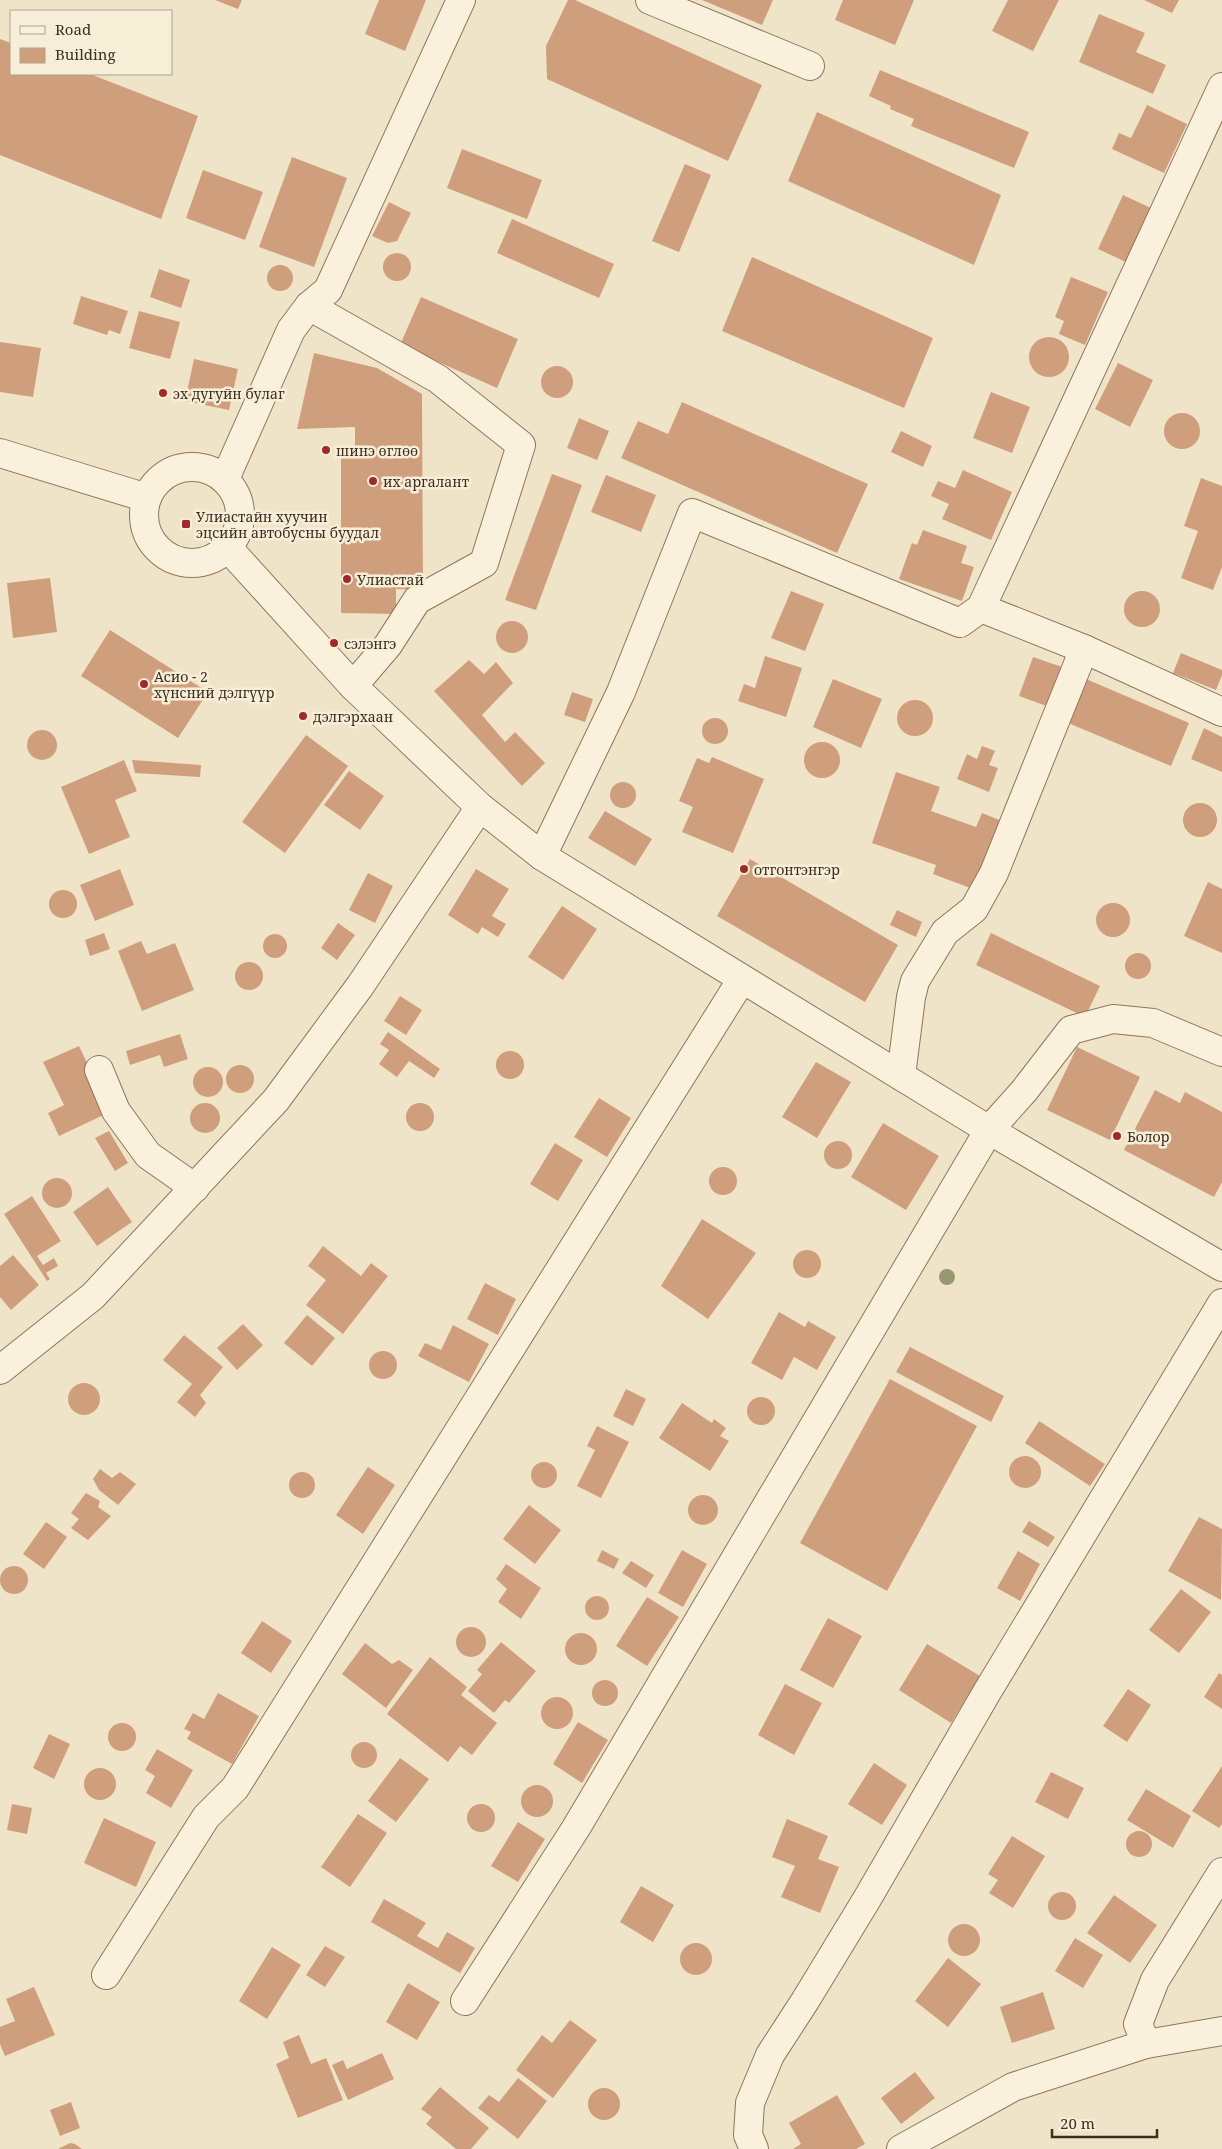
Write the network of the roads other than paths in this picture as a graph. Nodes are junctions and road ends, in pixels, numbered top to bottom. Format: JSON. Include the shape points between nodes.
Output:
{"nodes":[{"id":1,"x":460,"y":0,"type":"edge"},
{"id":2,"x":650,"y":0,"type":"edge"},
{"id":3,"x":810,"y":66,"type":"dead end"},
{"id":4,"x":1222,"y":87,"type":"edge"},
{"id":5,"x":309,"y":306,"type":"junction"},
{"id":6,"x":0,"y":453,"type":"edge"},
{"id":7,"x":225,"y":479,"type":"junction"},
{"id":8,"x":147,"y":498,"type":"junction"},
{"id":9,"x":228,"y":548,"type":"junction"},
{"id":10,"x":981,"y":608,"type":"junction"},
{"id":11,"x":1084,"y":649,"type":"junction"},
{"id":12,"x":353,"y":686,"type":"junction"},
{"id":13,"x":1222,"y":712,"type":"edge"},
{"id":14,"x":480,"y":807,"type":"junction"},
{"id":15,"x":542,"y":856,"type":"junction"},
{"id":16,"x":742,"y":979,"type":"junction"},
{"id":17,"x":1222,"y":1052,"type":"edge"},
{"id":18,"x":99,"y":1070,"type":"dead end"},
{"id":19,"x":901,"y":1076,"type":"junction"},
{"id":20,"x":989,"y":1130,"type":"junction"},
{"id":21,"x":195,"y":1188,"type":"junction"},
{"id":22,"x":1222,"y":1267,"type":"edge"},
{"id":23,"x":1222,"y":1303,"type":"edge"},
{"id":24,"x":0,"y":1370,"type":"edge"},
{"id":25,"x":1222,"y":1872,"type":"edge"},
{"id":26,"x":106,"y":1975,"type":"dead end"},
{"id":27,"x":465,"y":2001,"type":"dead end"},
{"id":28,"x":1222,"y":2030,"type":"edge"},
{"id":29,"x":1146,"y":2044,"type":"junction"},
{"id":30,"x":754,"y":2149,"type":"edge"},
{"id":31,"x":901,"y":2149,"type":"edge"}],
"edges":[{"from":1,"to":5,"type":"street","via":[[328,290]]},
{"from":2,"to":3,"type":"street"},
{"from":4,"to":10,"type":"street"},
{"from":5,"to":7,"type":"street","via":[[287,338]]},
{"from":5,"to":12,"type":"street","via":[[438,379],[522,445],[484,563],[417,600],[388,645]]},
{"from":6,"to":8,"type":"street"},
{"from":7,"to":8,"type":"street","via":[[200,468],[172,471],[157,482]]},
{"from":7,"to":9,"type":"street","via":[[236,494],[241,513],[237,531]]},
{"from":8,"to":9,"type":"street","via":[[144,517],[148,535],[160,550],[175,560],[194,563],[212,558]]},
{"from":9,"to":12,"type":"street"},
{"from":10,"to":11,"type":"street"},
{"from":10,"to":15,"type":"street","via":[[960,623],[692,513],[621,692]]},
{"from":11,"to":13,"type":"street"},
{"from":11,"to":19,"type":"street","via":[[994,873],[974,909],[945,932],[915,981],[910,996]]},
{"from":12,"to":14,"type":"street"},
{"from":14,"to":15,"type":"street"},
{"from":14,"to":21,"type":"street","via":[[360,986],[276,1100]]},
{"from":15,"to":16,"type":"street"},
{"from":16,"to":19,"type":"street"},
{"from":16,"to":26,"type":"street","via":[[235,1788],[206,1817]]},
{"from":17,"to":20,"type":"street","via":[[1153,1023],[1113,1019],[1071,1030]]},
{"from":18,"to":21,"type":"street","via":[[116,1111],[148,1155]]},
{"from":19,"to":20,"type":"street"},
{"from":20,"to":22,"type":"street"},
{"from":20,"to":27,"type":"street","via":[[581,1820]]},
{"from":21,"to":24,"type":"street","via":[[93,1296]]},
{"from":23,"to":30,"type":"street","via":[[987,1692],[806,2001],[770,2055],[750,2103],[748,2135]]},
{"from":25,"to":29,"type":"street","via":[[1155,1980],[1138,2024]]},
{"from":28,"to":29,"type":"street"},
{"from":29,"to":31,"type":"street","via":[[1013,2087]]}]}
